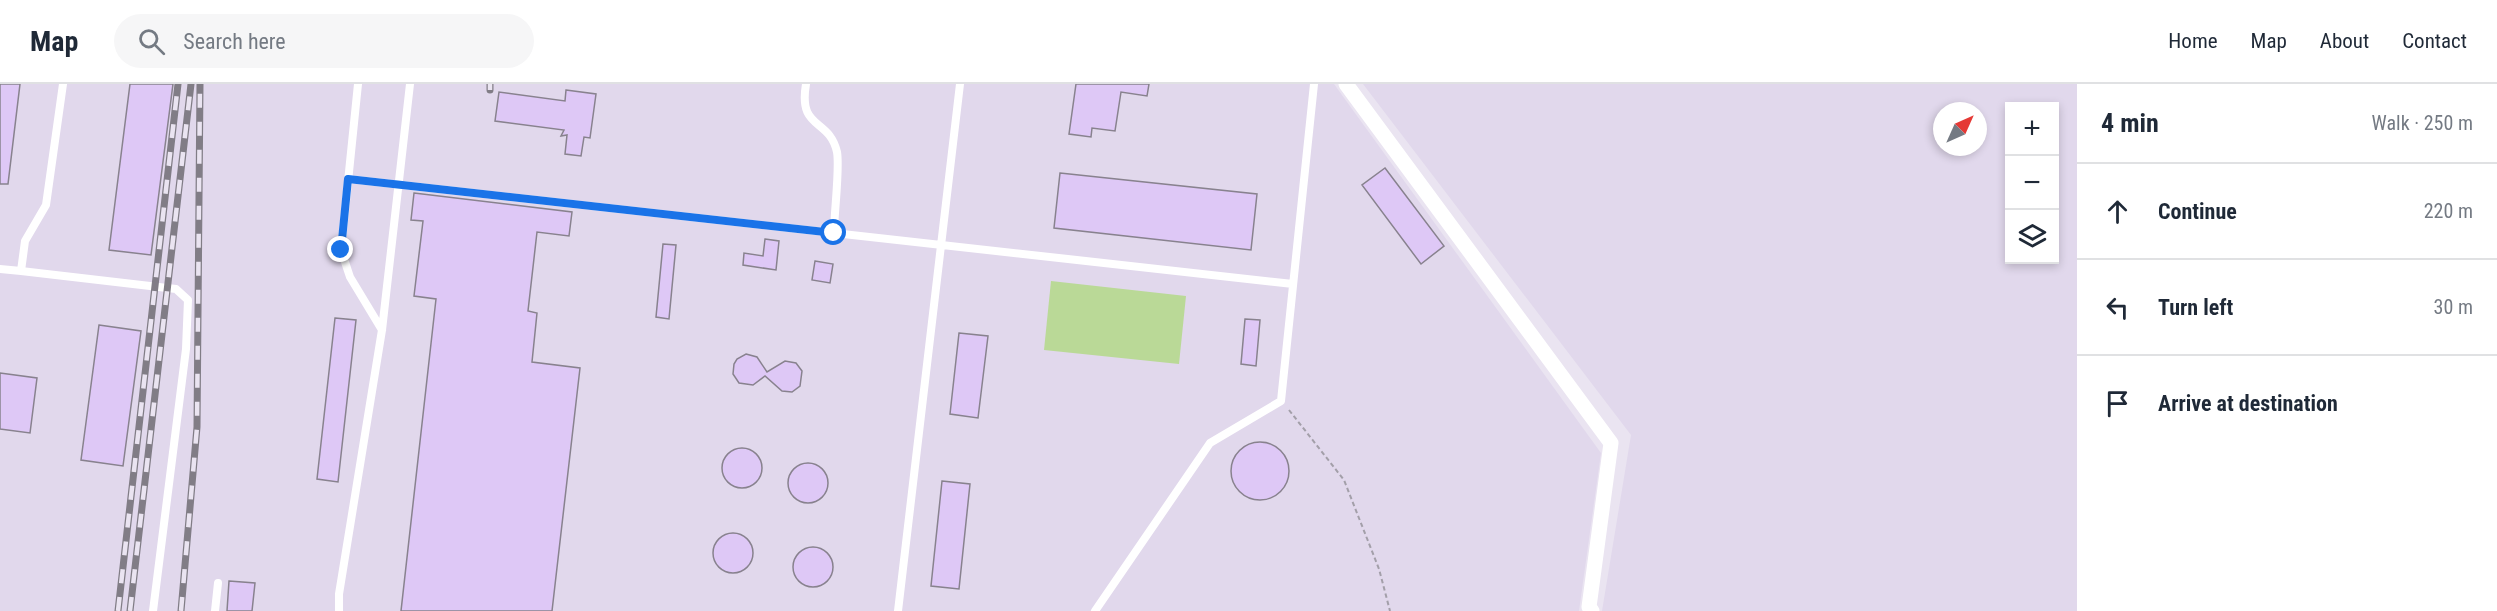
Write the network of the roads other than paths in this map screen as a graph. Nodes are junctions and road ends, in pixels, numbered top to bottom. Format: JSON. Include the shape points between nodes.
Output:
{"nodes":[{"id":1,"x":63,"y":84,"type":"edge"},
{"id":2,"x":358,"y":84,"type":"edge"},
{"id":3,"x":410,"y":84,"type":"edge"},
{"id":4,"x":806,"y":84,"type":"edge"},
{"id":5,"x":960,"y":84,"type":"edge"},
{"id":6,"x":1314,"y":84,"type":"edge"},
{"id":7,"x":1346,"y":84,"type":"edge"},
{"id":8,"x":348,"y":179,"type":"junction"},
{"id":9,"x":399,"y":184,"type":"junction"},
{"id":10,"x":834,"y":233,"type":"junction"},
{"id":11,"x":941,"y":244,"type":"junction"},
{"id":12,"x":0,"y":269,"type":"edge"},
{"id":13,"x":21,"y":271,"type":"junction"},
{"id":14,"x":1293,"y":284,"type":"junction"},
{"id":15,"x":382,"y":330,"type":"junction"},
{"id":16,"x":218,"y":583,"type":"dead end"},
{"id":17,"x":153,"y":611,"type":"edge"},
{"id":18,"x":215,"y":611,"type":"edge"},
{"id":19,"x":339,"y":611,"type":"edge"},
{"id":20,"x":898,"y":611,"type":"edge"},
{"id":21,"x":1095,"y":611,"type":"edge"},
{"id":22,"x":1592,"y":611,"type":"edge"}],
"edges":[{"from":1,"to":13,"type":"lane","via":[[46,205],[25,241]]},
{"from":2,"to":8,"type":"lane"},
{"from":3,"to":9,"type":"lane"},
{"from":4,"to":10,"type":"lane","via":[[803,100],[810,119],[830,134],[837,153]]},
{"from":5,"to":11,"type":"lane"},
{"from":6,"to":14,"type":"lane"},
{"from":7,"to":22,"type":"street","via":[[1611,443],[1589,607]]},
{"from":8,"to":9,"type":"lane"},
{"from":8,"to":15,"type":"lane","via":[[341,250],[350,277]]},
{"from":9,"to":10,"type":"lane"},
{"from":9,"to":15,"type":"lane"},
{"from":10,"to":11,"type":"lane"},
{"from":11,"to":14,"type":"lane"},
{"from":11,"to":20,"type":"lane"},
{"from":12,"to":13,"type":"lane"},
{"from":13,"to":17,"type":"lane","via":[[176,289],[188,300],[186,349]]},
{"from":14,"to":21,"type":"lane","via":[[1281,401],[1210,443]]},
{"from":15,"to":19,"type":"lane"},
{"from":16,"to":18,"type":"lane"}]}
